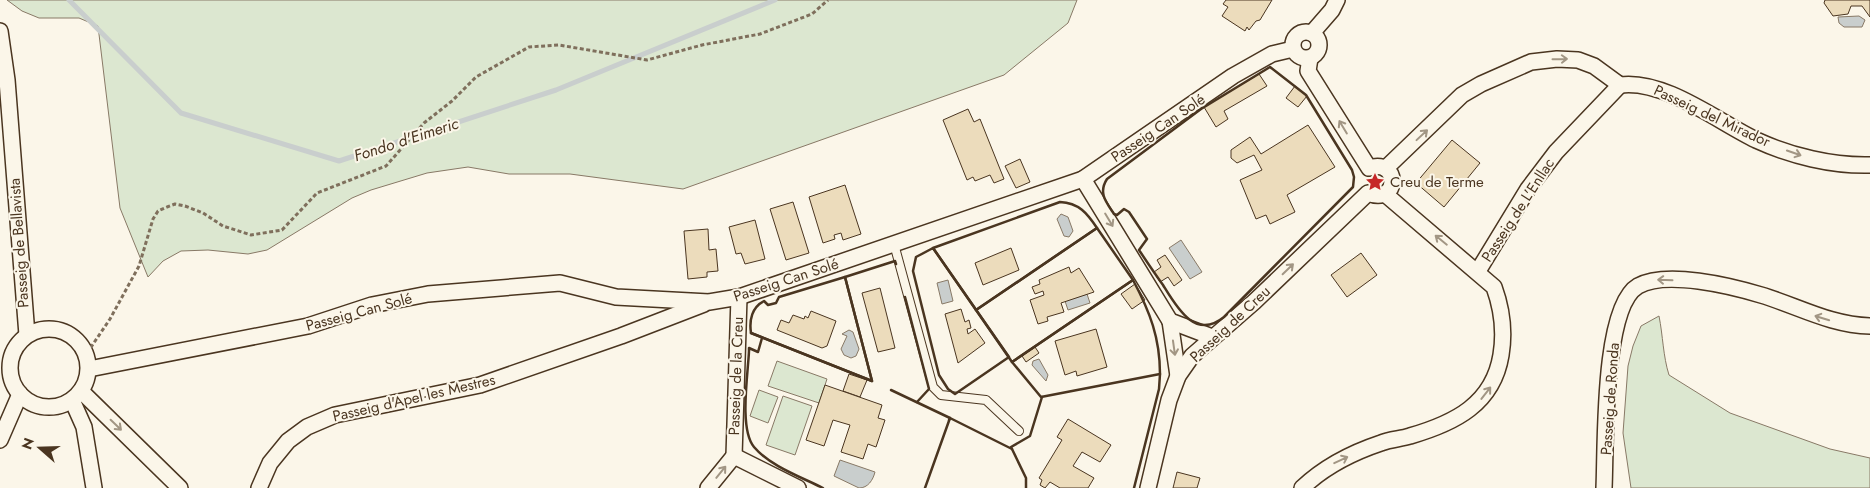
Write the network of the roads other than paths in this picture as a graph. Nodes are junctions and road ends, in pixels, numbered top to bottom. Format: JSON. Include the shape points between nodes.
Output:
{"nodes":[{"id":1,"x":1337,"y":0,"type":"edge"},
{"id":2,"x":0,"y":31,"type":"edge"},
{"id":3,"x":1312,"y":33,"type":"junction"},
{"id":4,"x":1293,"y":49,"type":"junction"},
{"id":5,"x":1310,"y":58,"type":"junction"},
{"id":6,"x":1620,"y":85,"type":"junction"},
{"id":7,"x":1870,"y":165,"type":"edge"},
{"id":8,"x":1386,"y":168,"type":"junction"},
{"id":9,"x":1084,"y":179,"type":"junction"},
{"id":10,"x":1385,"y":194,"type":"junction"},
{"id":11,"x":894,"y":244,"type":"junction"},
{"id":12,"x":1478,"y":271,"type":"junction"},
{"id":13,"x":739,"y":297,"type":"junction"},
{"id":14,"x":709,"y":302,"type":"junction"},
{"id":15,"x":1170,"y":321,"type":"junction"},
{"id":16,"x":1870,"y":326,"type":"edge"},
{"id":17,"x":27,"y":335,"type":"junction"},
{"id":18,"x":1212,"y":337,"type":"junction"},
{"id":19,"x":5,"y":363,"type":"edge"},
{"id":20,"x":89,"y":369,"type":"junction"},
{"id":21,"x":1178,"y":376,"type":"junction"},
{"id":22,"x":20,"y":394,"type":"junction"},
{"id":23,"x":77,"y":396,"type":"junction"},
{"id":24,"x":1019,"y":432,"type":"dead end"},
{"id":25,"x":0,"y":440,"type":"edge"},
{"id":26,"x":734,"y":456,"type":"junction"},
{"id":27,"x":94,"y":488,"type":"edge"},
{"id":28,"x":180,"y":488,"type":"edge"},
{"id":29,"x":259,"y":488,"type":"edge"},
{"id":30,"x":708,"y":488,"type":"edge"},
{"id":31,"x":798,"y":488,"type":"edge"},
{"id":32,"x":1148,"y":488,"type":"edge"},
{"id":33,"x":1302,"y":488,"type":"edge"},
{"id":34,"x":1604,"y":488,"type":"edge"}],
"edges":[{"from":1,"to":3,"type":"street"},
{"from":2,"to":17,"type":"street","name":"Passeig de Bellavista","via":[[7,80]]},
{"from":3,"to":4,"type":"street","via":[[1303,32],[1296,36]]},
{"from":3,"to":5,"type":"street","via":[[1319,48]]},
{"from":4,"to":5,"type":"street","via":[[1298,56]]},
{"from":4,"to":9,"type":"street","name":"Passeig Can Solé","via":[[1272,54],[1233,76]]},
{"from":8,"to":5,"type":"street","one_way":true,"via":[[1369,168],[1308,71]]},
{"from":6,"to":7,"type":"street","name":"Passeig del Mirador","one_way":true,"via":[[1633,83],[1658,90],[1757,140],[1809,158],[1846,166]]},
{"from":8,"to":6,"type":"street","one_way":true,"via":[[1462,95],[1531,62],[1578,60],[1594,66]]},
{"from":6,"to":12,"type":"street","name":"Passeig de L'Enllac","via":[[1556,152],[1528,189]]},
{"from":8,"to":10,"type":"street","via":[[1392,176],[1392,186]]},
{"from":9,"to":11,"type":"street","name":"Passeig Can Solé"},
{"from":9,"to":15,"type":"street","one_way":true},
{"from":12,"to":10,"type":"street","one_way":true},
{"from":18,"to":10,"type":"street","name":"Passeig de Creu","one_way":true,"via":[[1254,302],[1368,193],[1376,196]]},
{"from":11,"to":13,"type":"street","name":"Passeig Can Solé"},
{"from":11,"to":24,"type":"lane","via":[[933,387],[941,395],[986,400]]},
{"from":33,"to":12,"type":"street","one_way":true,"via":[[1340,461],[1382,442],[1411,436],[1462,414],[1486,394],[1499,368],[1502,324],[1494,287]]},
{"from":13,"to":14,"type":"street","name":"Passeig Can Solé"},
{"from":13,"to":26,"type":"street","name":"Passeig de la Creu"},
{"from":14,"to":20,"type":"street","name":"Passeig Can Solé","via":[[616,297],[560,283],[428,294],[372,305],[308,326]]},
{"from":14,"to":29,"type":"street","name":"Passeig d'Apel·les Mestres","via":[[480,385],[335,415],[307,427],[288,441],[270,463]]},
{"from":15,"to":18,"type":"street"},
{"from":15,"to":21,"type":"street","one_way":true},
{"from":16,"to":34,"type":"street","name":"Passeig de Ronda","one_way":true,"via":[[1824,319],[1762,295],[1723,285],[1657,280],[1638,286],[1628,297],[1616,322],[1608,371]]},
{"from":17,"to":19,"type":"street"},
{"from":17,"to":20,"type":"street","via":[[40,329],[54,328],[73,337],[86,354]]},
{"from":18,"to":21,"type":"street","name":"Passeig de Creu","via":[[1192,356]]},
{"from":19,"to":22,"type":"street"},
{"from":20,"to":23,"type":"street"},
{"from":21,"to":32,"type":"street","name":"Passeig de Creu"},
{"from":22,"to":23,"type":"street","via":[[35,405],[54,407]]},
{"from":22,"to":25,"type":"street"},
{"from":23,"to":27,"type":"street"},
{"from":23,"to":28,"type":"street","one_way":true},
{"from":30,"to":26,"type":"street","one_way":true},
{"from":26,"to":31,"type":"street"}]}
